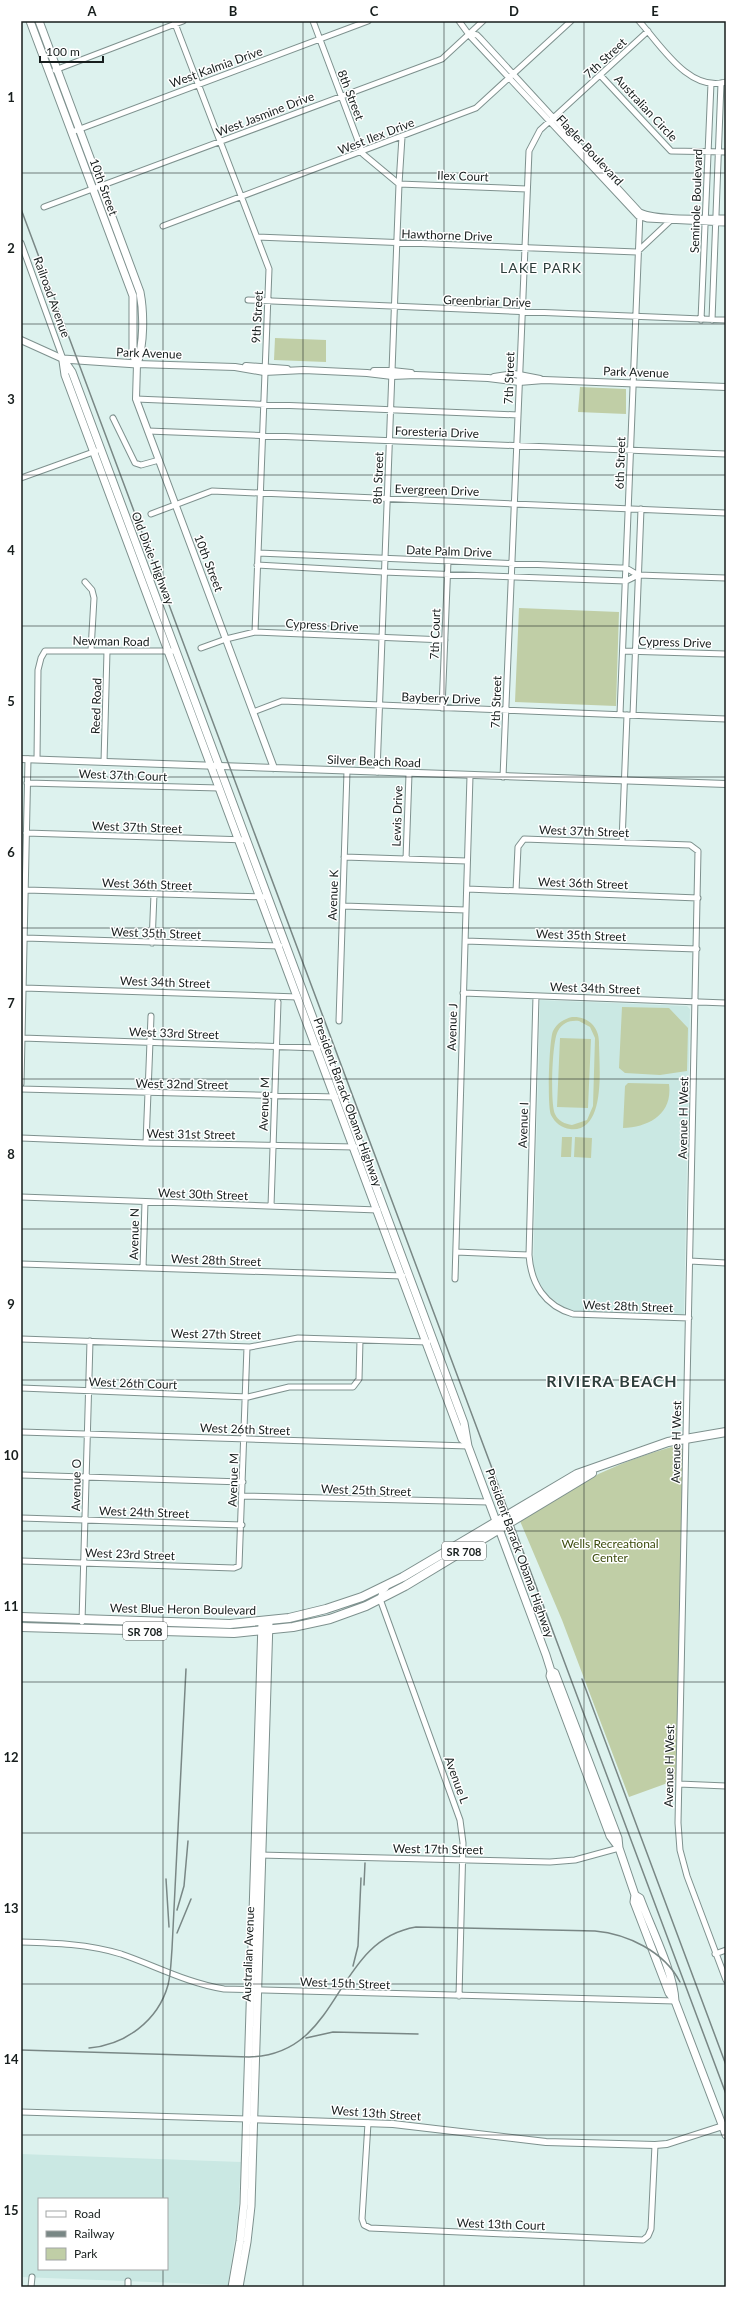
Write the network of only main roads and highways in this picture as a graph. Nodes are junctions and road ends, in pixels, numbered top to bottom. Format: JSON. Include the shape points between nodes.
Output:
{"nodes":[{"id":1,"x":30,"y":21,"type":"edge"},
{"id":2,"x":39,"y":21,"type":"edge"},
{"id":3,"x":97,"y":188,"type":"junction"},
{"id":4,"x":63,"y":359,"type":"joint"},
{"id":5,"x":137,"y":364,"type":"joint"},
{"id":6,"x":97,"y":450,"type":"junction"},
{"id":7,"x":215,"y":766,"type":"junction"},
{"id":8,"x":302,"y":997,"type":"junction"},
{"id":9,"x":430,"y":1342,"type":"junction"},
{"id":10,"x":726,"y":1432,"type":"edge"},
{"id":11,"x":498,"y":1526,"type":"junction"},
{"id":12,"x":21,"y":1617,"type":"edge"},
{"id":13,"x":265,"y":1622,"type":"junction"},
{"id":14,"x":21,"y":1627,"type":"edge"},
{"id":15,"x":265,"y":1632,"type":"junction"},
{"id":16,"x":254,"y":1990,"type":"junction"},
{"id":17,"x":724,"y":2125,"type":"edge"},
{"id":18,"x":726,"y":2136,"type":"edge"},
{"id":19,"x":232,"y":2287,"type":"edge"},
{"id":20,"x":239,"y":2287,"type":"edge"}],
"edges":[{"from":1,"to":3,"type":"main road","name":"10th Street","via":[[72,132]]},
{"from":2,"to":3,"type":"main road","name":"10th Street","via":[[79,129]]},
{"from":3,"to":5,"type":"main road","name":"10th Street","via":[[133,296],[133,354]]},
{"from":4,"to":5,"type":"main road","name":"Park Avenue"},
{"from":4,"to":6,"type":"main road","name":"Old Dixie Highway","via":[[65,375]]},
{"from":6,"to":7,"type":"main road","name":"Old Dixie Highway","via":[[176,651]]},
{"from":6,"to":7,"type":"main road","name":"Old Dixie Highway","via":[[168,651]]},
{"from":7,"to":8,"type":"main road","name":"President Barack Obama Highway","via":[[247,840],[287,946]]},
{"from":7,"to":8,"type":"main road","name":"President Barack Obama Highway","via":[[219,788],[238,840],[278,946]]},
{"from":8,"to":9,"type":"main road","name":"President Barack Obama Highway","via":[[325,1048],[410,1276]]},
{"from":8,"to":9,"type":"main road","name":"President Barack Obama Highway","via":[[316,1048],[402,1276]]},
{"from":9,"to":11,"type":"main road","name":"President Barack Obama Highway","via":[[462,1439],[468,1444]]},
{"from":10,"to":11,"type":"main road","name":"West Blue Heron Boulevard","number":"SR 708","via":[[686,1438],[650,1448],[596,1469]]},
{"from":11,"to":13,"type":"main road","name":"West Blue Heron Boulevard","number":"SR 708","via":[[362,1597],[326,1609]]},
{"from":11,"to":15,"type":"main road","name":"West Blue Heron Boulevard","number":"SR 708","via":[[406,1586],[380,1599],[330,1619]]},
{"from":11,"to":17,"type":"main road","name":"President Barack Obama Highway","via":[[551,1672],[555,1673],[618,1838],[635,1895],[634,1902]]},
{"from":12,"to":13,"type":"main road","name":"West Blue Heron Boulevard","number":"SR 708","via":[[211,1624]]},
{"from":13,"to":15,"type":"main road","name":"Australian Avenue"},
{"from":14,"to":15,"type":"main road","name":"West Blue Heron Boulevard","number":"SR 708","via":[[215,1633]]},
{"from":15,"to":16,"type":"main road","name":"Australian Avenue","via":[[255,1855]]},
{"from":15,"to":16,"type":"main road","name":"Australian Avenue","via":[[263,1855]]},
{"from":16,"to":19,"type":"main road","name":"Australian Avenue","via":[[243,2219]]},
{"from":16,"to":20,"type":"main road","name":"Australian Avenue","via":[[255,2119],[250,2220]]},
{"from":17,"to":18,"type":"main road","name":"President Barack Obama Highway"}]}
